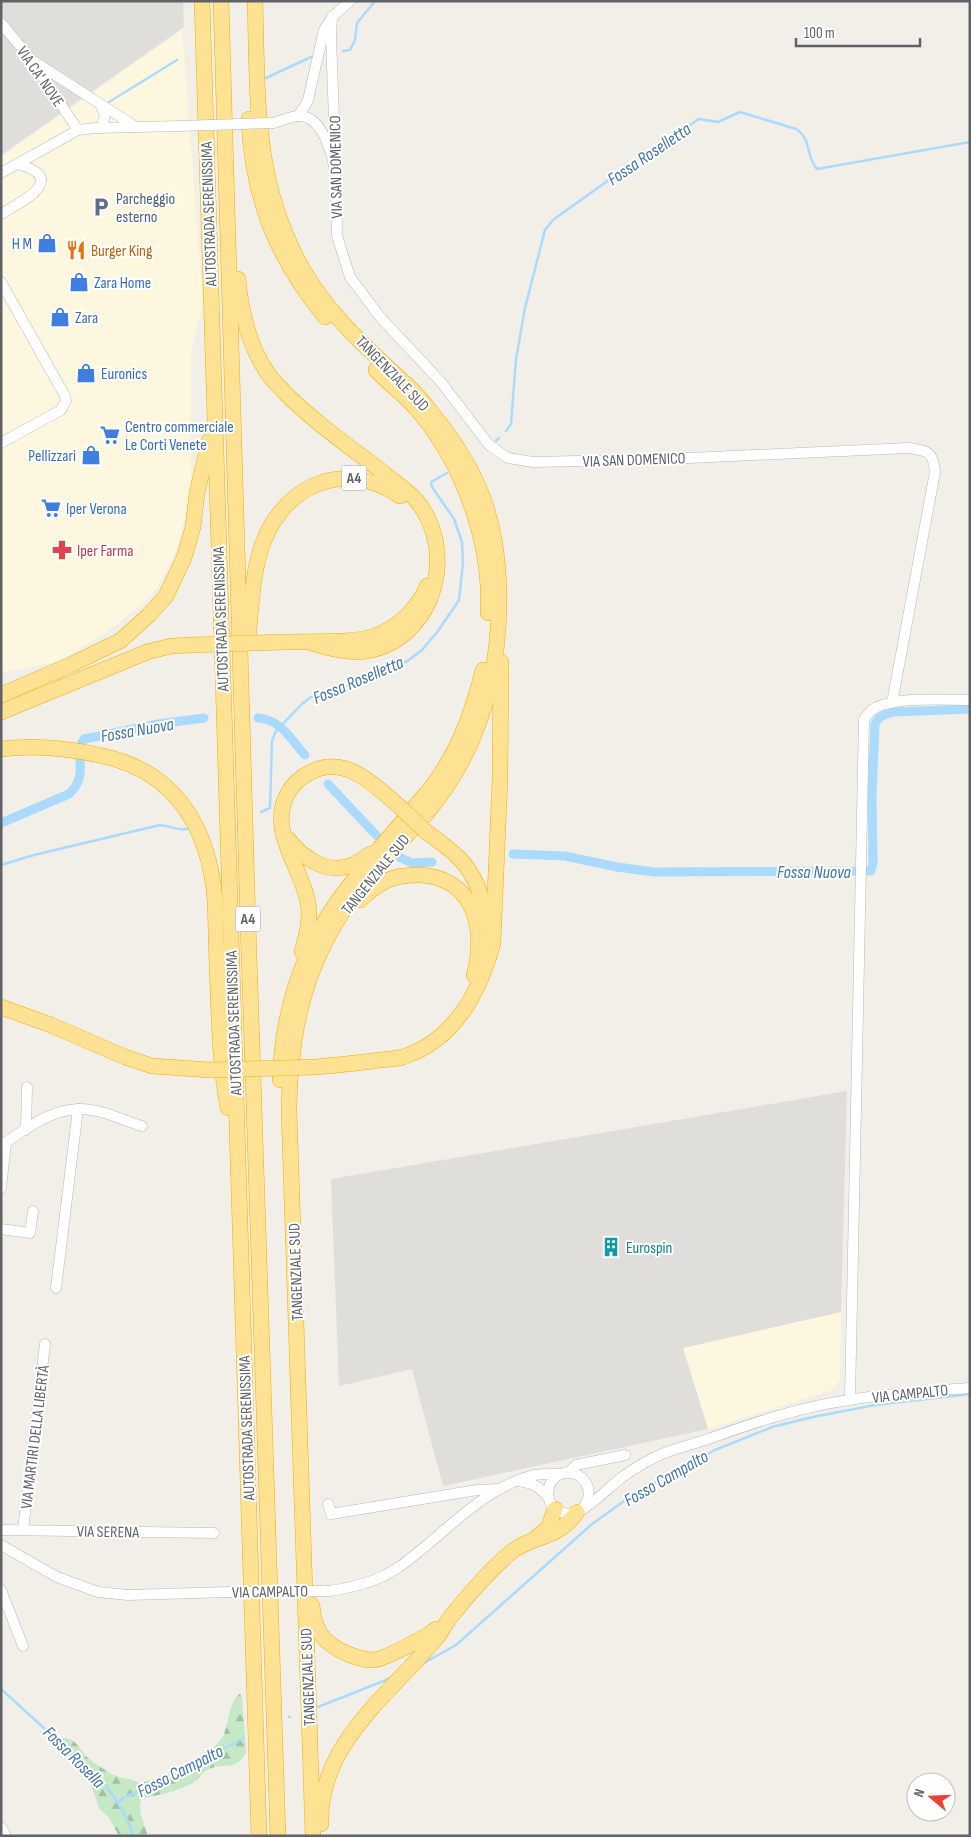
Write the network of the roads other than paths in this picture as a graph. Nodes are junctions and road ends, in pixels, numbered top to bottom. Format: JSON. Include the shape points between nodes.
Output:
{"nodes":[{"id":1,"x":202,"y":1,"type":"edge"},
{"id":2,"x":221,"y":1,"type":"edge"},
{"id":3,"x":245,"y":1,"type":"edge"},
{"id":4,"x":255,"y":1,"type":"edge"},
{"id":5,"x":350,"y":1,"type":"edge"},
{"id":6,"x":332,"y":18,"type":"junction"},
{"id":7,"x":1,"y":24,"type":"edge"},
{"id":8,"x":30,"y":58,"type":"junction"},
{"id":9,"x":100,"y":104,"type":"junction"},
{"id":10,"x":298,"y":116,"type":"junction"},
{"id":11,"x":102,"y":128,"type":"junction"},
{"id":12,"x":137,"y":128,"type":"junction"},
{"id":13,"x":78,"y":130,"type":"junction"},
{"id":14,"x":332,"y":156,"type":"junction"},
{"id":15,"x":18,"y":164,"type":"junction"},
{"id":16,"x":1,"y":173,"type":"edge"},
{"id":17,"x":227,"y":203,"type":"junction"},
{"id":18,"x":1,"y":207,"type":"edge"},
{"id":19,"x":13,"y":207,"type":"junction"},
{"id":20,"x":1,"y":214,"type":"edge"},
{"id":21,"x":1,"y":282,"type":"edge"},
{"id":22,"x":214,"y":420,"type":"junction"},
{"id":23,"x":1,"y":443,"type":"edge"},
{"id":24,"x":499,"y":588,"type":"junction"},
{"id":25,"x":309,"y":642,"type":"junction"},
{"id":26,"x":81,"y":679,"type":"junction"},
{"id":27,"x":1,"y":695,"type":"edge"},
{"id":28,"x":970,"y":700,"type":"edge"},
{"id":29,"x":892,"y":703,"type":"junction"},
{"id":30,"x":1,"y":712,"type":"edge"},
{"id":31,"x":242,"y":712,"type":"junction"},
{"id":32,"x":1,"y":724,"type":"edge"},
{"id":33,"x":1,"y":749,"type":"edge"},
{"id":34,"x":280,"y":825,"type":"junction"},
{"id":35,"x":383,"y":845,"type":"junction"},
{"id":36,"x":316,"y":962,"type":"junction"},
{"id":37,"x":480,"y":980,"type":"junction"},
{"id":38,"x":291,"y":998,"type":"junction"},
{"id":39,"x":1,"y":1007,"type":"edge"},
{"id":40,"x":428,"y":1046,"type":"junction"},
{"id":41,"x":27,"y":1087,"type":"dead end"},
{"id":42,"x":78,"y":1109,"type":"junction"},
{"id":43,"x":142,"y":1126,"type":"dead end"},
{"id":44,"x":26,"y":1130,"type":"junction"},
{"id":45,"x":4,"y":1144,"type":"edge"},
{"id":46,"x":237,"y":1148,"type":"junction"},
{"id":47,"x":1,"y":1188,"type":"edge"},
{"id":48,"x":33,"y":1211,"type":"dead end"},
{"id":49,"x":1,"y":1229,"type":"edge"},
{"id":50,"x":56,"y":1288,"type":"dead end"},
{"id":51,"x":45,"y":1344,"type":"dead end"},
{"id":52,"x":970,"y":1388,"type":"edge"},
{"id":53,"x":850,"y":1399,"type":"junction"},
{"id":54,"x":624,"y":1455,"type":"dead end"},
{"id":55,"x":564,"y":1474,"type":"junction"},
{"id":56,"x":620,"y":1479,"type":"junction"},
{"id":57,"x":517,"y":1481,"type":"junction"},
{"id":58,"x":588,"y":1485,"type":"junction"},
{"id":59,"x":502,"y":1489,"type":"junction"},
{"id":60,"x":552,"y":1503,"type":"junction"},
{"id":61,"x":328,"y":1504,"type":"dead end"},
{"id":62,"x":580,"y":1510,"type":"junction"},
{"id":63,"x":303,"y":1521,"type":"junction"},
{"id":64,"x":1,"y":1530,"type":"edge"},
{"id":65,"x":23,"y":1530,"type":"junction"},
{"id":66,"x":214,"y":1533,"type":"dead end"},
{"id":67,"x":531,"y":1542,"type":"junction"},
{"id":68,"x":1,"y":1545,"type":"edge"},
{"id":69,"x":1,"y":1590,"type":"edge"},
{"id":70,"x":452,"y":1615,"type":"junction"},
{"id":71,"x":23,"y":1646,"type":"dead end"},
{"id":72,"x":1,"y":1827,"type":"edge"},
{"id":73,"x":6,"y":1836,"type":"edge"},
{"id":74,"x":259,"y":1836,"type":"edge"},
{"id":75,"x":278,"y":1836,"type":"edge"},
{"id":76,"x":303,"y":1836,"type":"edge"},
{"id":77,"x":313,"y":1836,"type":"edge"},
{"id":78,"x":321,"y":1836,"type":"edge"}],
"edges":[{"from":1,"to":22,"type":"highway","name":"AUTOSTRADA SERENISSIMA","number":"A4"},
{"from":2,"to":17,"type":"highway","name":"AUTOSTRADA SERENISSIMA","number":"A4"},
{"from":3,"to":35,"type":"highway","name":"TANGENZIALE SUD","via":[[253,166],[261,200],[283,257],[330,324],[414,407],[444,446],[475,519],[485,559],[489,602],[487,644],[483,671],[463,734],[440,776]]},
{"from":4,"to":24,"type":"highway","name":"TANGENZIALE SUD","via":[[261,146],[274,207],[288,241],[304,271],[340,319],[413,390],[454,440],[474,474],[487,507]]},
{"from":5,"to":6,"type":"street"},
{"from":6,"to":10,"type":"street","via":[[324,30],[308,100]]},
{"from":6,"to":14,"type":"street","name":"VIA SAN DOMENICO","via":[[335,146]]},
{"from":7,"to":8,"type":"street","name":"VIA CA' NOVE"},
{"from":8,"to":9,"type":"street"},
{"from":8,"to":13,"type":"street","name":"VIA CA' NOVE"},
{"from":9,"to":11,"type":"street","via":[[105,116]]},
{"from":9,"to":12,"type":"street"},
{"from":10,"to":12,"type":"street","bridge":true,"via":[[274,123]]},
{"from":10,"to":14,"type":"street","via":[[314,122],[321,129]]},
{"from":11,"to":12,"type":"street"},
{"from":11,"to":13,"type":"street"},
{"from":13,"to":15,"type":"street"},
{"from":14,"to":29,"type":"street","name":"VIA SAN DOMENICO","via":[[336,178],[337,236],[350,277],[380,317],[441,382],[489,446],[508,458],[533,462],[908,448],[926,451],[934,460],[935,472]]},
{"from":15,"to":16,"type":"street"},
{"from":15,"to":19,"type":"street","via":[[36,172],[40,179],[39,188],[34,195]]},
{"from":17,"to":25,"type":"highway","number":"A4","via":[[246,324],[252,346],[269,376],[298,405],[416,500],[432,524],[438,551],[434,590],[426,609],[406,632],[381,647],[362,651],[340,651]]},
{"from":17,"to":31,"type":"highway","name":"AUTOSTRADA SERENISSIMA","number":"A4"},
{"from":18,"to":19,"type":"street"},
{"from":19,"to":20,"type":"street"},
{"from":21,"to":23,"type":"street","via":[[66,401],[60,410]]},
{"from":22,"to":27,"type":"highway","number":"A4","via":[[197,493],[193,527],[184,558],[166,596],[120,641]]},
{"from":22,"to":46,"type":"highway","name":"AUTOSTRADA SERENISSIMA","number":"A4"},
{"from":24,"to":36,"type":"highway","name":"TANGENZIALE SUD","via":[[491,681],[475,734],[449,783],[349,904]]},
{"from":24,"to":37,"type":"highway","via":[[502,632],[493,943]]},
{"from":25,"to":26,"type":"highway","number":"A4","bridge":true,"via":[[171,646],[147,652]]},
{"from":25,"to":31,"type":"highway","number":"A4","via":[[374,636],[392,628],[412,610],[424,591],[432,560],[426,530],[412,506],[387,487],[352,478],[318,484],[299,494],[269,528],[254,579]]},
{"from":26,"to":30,"type":"highway","number":"A4"},
{"from":26,"to":32,"type":"highway","number":"A4"},
{"from":28,"to":29,"type":"street"},
{"from":29,"to":53,"type":"street","via":[[874,708],[864,719],[863,735]]},
{"from":31,"to":75,"type":"highway","name":"AUTOSTRADA SERENISSIMA","number":"A4"},
{"from":33,"to":46,"type":"highway","number":"A4","via":[[25,746],[117,759],[155,777],[185,808],[198,830],[215,898],[220,1047]]},
{"from":34,"to":35,"type":"highway","via":[[302,854],[324,866],[349,866]]},
{"from":34,"to":37,"type":"highway","bridge":true,"via":[[282,806],[291,788],[307,774],[323,767],[340,767],[372,783],[460,858],[475,881],[483,900],[488,938]]},
{"from":34,"to":38,"type":"highway","via":[[309,906],[306,936]]},
{"from":35,"to":38,"type":"highway","name":"TANGENZIALE SUD","via":[[357,875],[323,924]]},
{"from":36,"to":40,"type":"highway","via":[[358,902],[388,879],[403,875],[444,879],[460,890],[472,907],[478,926],[480,951],[465,994]]},
{"from":36,"to":63,"type":"highway","name":"TANGENZIALE SUD","via":[[300,1005],[290,1082]]},
{"from":37,"to":40,"type":"highway","via":[[464,1011],[449,1030]]},
{"from":38,"to":76,"type":"highway","name":"TANGENZIALE SUD","via":[[282,1038],[280,1085]]},
{"from":39,"to":40,"type":"highway","bridge":true,"via":[[152,1066],[211,1070],[316,1067],[402,1058]]},
{"from":41,"to":44,"type":"street"},
{"from":42,"to":43,"type":"street"},
{"from":42,"to":44,"type":"street","via":[[59,1112]]},
{"from":42,"to":50,"type":"street"},
{"from":44,"to":45,"type":"street"},
{"from":45,"to":47,"type":"street"},
{"from":46,"to":74,"type":"highway","name":"AUTOSTRADA SERENISSIMA","number":"A4"},
{"from":48,"to":49,"type":"street","via":[[30,1233]]},
{"from":51,"to":65,"type":"street","name":"VIA MARTIRI DELLA LIBERTÀ"},
{"from":52,"to":53,"type":"street","name":"VIA CAMPALTO"},
{"from":53,"to":56,"type":"street","name":"VIA CAMPALTO","via":[[782,1414],[671,1450],[643,1463]]},
{"from":54,"to":55,"type":"street","via":[[576,1465]]},
{"from":55,"to":57,"type":"street","name":"VIA CAMPALTO","via":[[543,1473]]},
{"from":55,"to":58,"type":"street","via":[[579,1475]]},
{"from":55,"to":60,"type":"street","via":[[551,1484]]},
{"from":56,"to":58,"type":"street","via":[[599,1486]]},
{"from":56,"to":62,"type":"street","name":"VIA CAMPALTO"},
{"from":57,"to":59,"type":"street","name":"VIA CAMPALTO"},
{"from":57,"to":60,"type":"street","via":[[539,1487]]},
{"from":58,"to":62,"type":"street","via":[[589,1496]]},
{"from":59,"to":61,"type":"street","via":[[476,1490],[331,1514]]},
{"from":59,"to":68,"type":"street","name":"VIA CAMPALTO","bridge":true,"via":[[480,1502],[395,1569],[364,1584],[328,1591],[128,1595],[98,1592],[56,1577]]},
{"from":60,"to":62,"type":"street","via":[[565,1514]]},
{"from":60,"to":67,"type":"highway","via":[[548,1528]]},
{"from":62,"to":67,"type":"highway","via":[[560,1530]]},
{"from":63,"to":70,"type":"highway","via":[[310,1563],[312,1609],[318,1630],[329,1644],[355,1657],[375,1660],[430,1634]]},
{"from":63,"to":77,"type":"highway","name":"TANGENZIALE SUD"},
{"from":64,"to":65,"type":"street","name":"VIA SERENA"},
{"from":65,"to":66,"type":"street","name":"VIA SERENA"},
{"from":67,"to":70,"type":"highway","via":[[498,1564]]},
{"from":69,"to":71,"type":"street"},
{"from":70,"to":78,"type":"highway","via":[[438,1636],[348,1737],[326,1786],[320,1819]]},
{"from":72,"to":73,"type":"street"}]}
